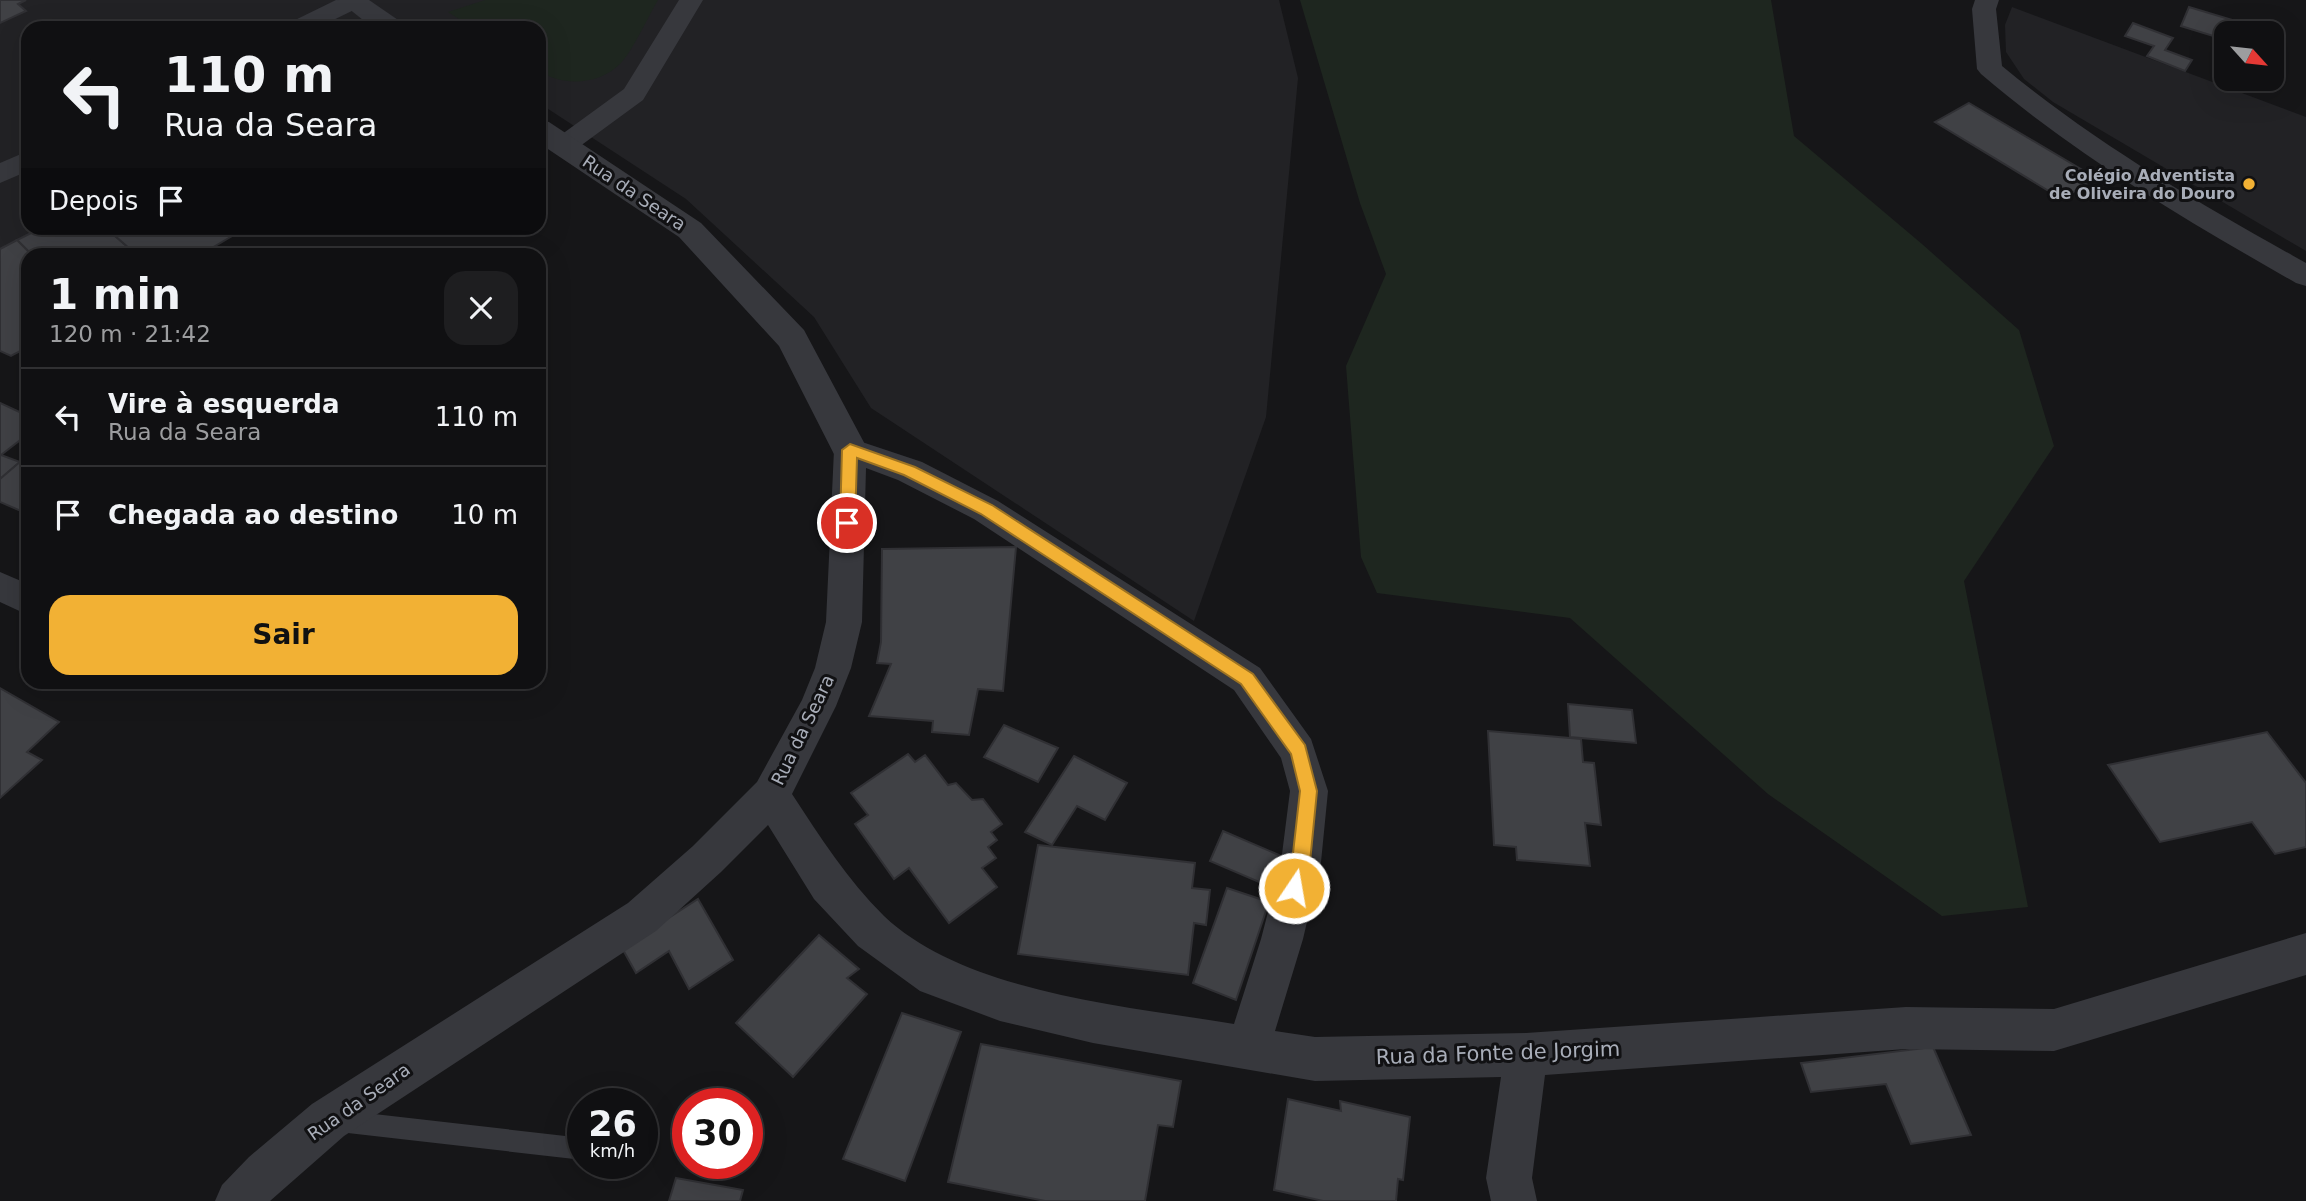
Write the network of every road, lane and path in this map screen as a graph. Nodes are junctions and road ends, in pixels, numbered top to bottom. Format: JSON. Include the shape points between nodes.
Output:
{"nodes":[{"id":1,"x":691,"y":0,"type":"edge"},
{"id":2,"x":1987,"y":0,"type":"edge"},
{"id":3,"x":352,"y":1,"type":"edge"},
{"id":4,"x":312,"y":21,"type":"edge"},
{"id":5,"x":381,"y":21,"type":"edge"},
{"id":6,"x":551,"y":138,"type":"edge"},
{"id":7,"x":21,"y":164,"type":"edge"},
{"id":8,"x":0,"y":174,"type":"edge"},
{"id":9,"x":2306,"y":276,"type":"edge"},
{"id":10,"x":850,"y":450,"type":"junction"},
{"id":11,"x":0,"y":586,"type":"edge"},
{"id":12,"x":21,"y":596,"type":"edge"},
{"id":13,"x":771,"y":795,"type":"junction"},
{"id":14,"x":2306,"y":954,"type":"edge"},
{"id":15,"x":1248,"y":1048,"type":"junction"},
{"id":16,"x":1526,"y":1055,"type":"junction"},
{"id":17,"x":328,"y":1120,"type":"junction"},
{"id":18,"x":567,"y":1147,"type":"edge"},
{"id":19,"x":238,"y":1201,"type":"edge"},
{"id":20,"x":1514,"y":1201,"type":"edge"}],
"edges":[{"from":1,"to":6,"type":"street","via":[[634,94]]},
{"from":2,"to":9,"type":"street","via":[[1990,69],[2034,108],[2137,179]]},
{"from":3,"to":4,"type":"street"},
{"from":3,"to":5,"type":"street"},
{"from":6,"to":10,"type":"street","name":"Rua da Seara","via":[[690,230],[792,339]]},
{"from":7,"to":8,"type":"street"},
{"from":10,"to":13,"type":"street","name":"Rua da Seara","via":[[844,622],[818,706]]},
{"from":10,"to":15,"type":"street","via":[[910,471],[986,510],[1247,679],[1298,751],[1309,791],[1301,862]]},
{"from":11,"to":12,"type":"street"},
{"from":13,"to":15,"type":"street","name":"Rua da Fonte de Jorgim","via":[[828,885],[872,932],[935,976],[1000,1000],[1093,1022]]},
{"from":13,"to":17,"type":"street","name":"Rua da Seara","via":[[642,917]]},
{"from":14,"to":16,"type":"street","name":"Rua da Fonte de Jorgim","via":[[2054,1030],[1906,1028]]},
{"from":15,"to":16,"type":"street","name":"Rua da Fonte de Jorgim","via":[[1315,1059]]},
{"from":16,"to":20,"type":"street","via":[[1509,1178]]},
{"from":17,"to":18,"type":"lane"},
{"from":17,"to":19,"type":"street","name":"Rua da Seara"}]}
